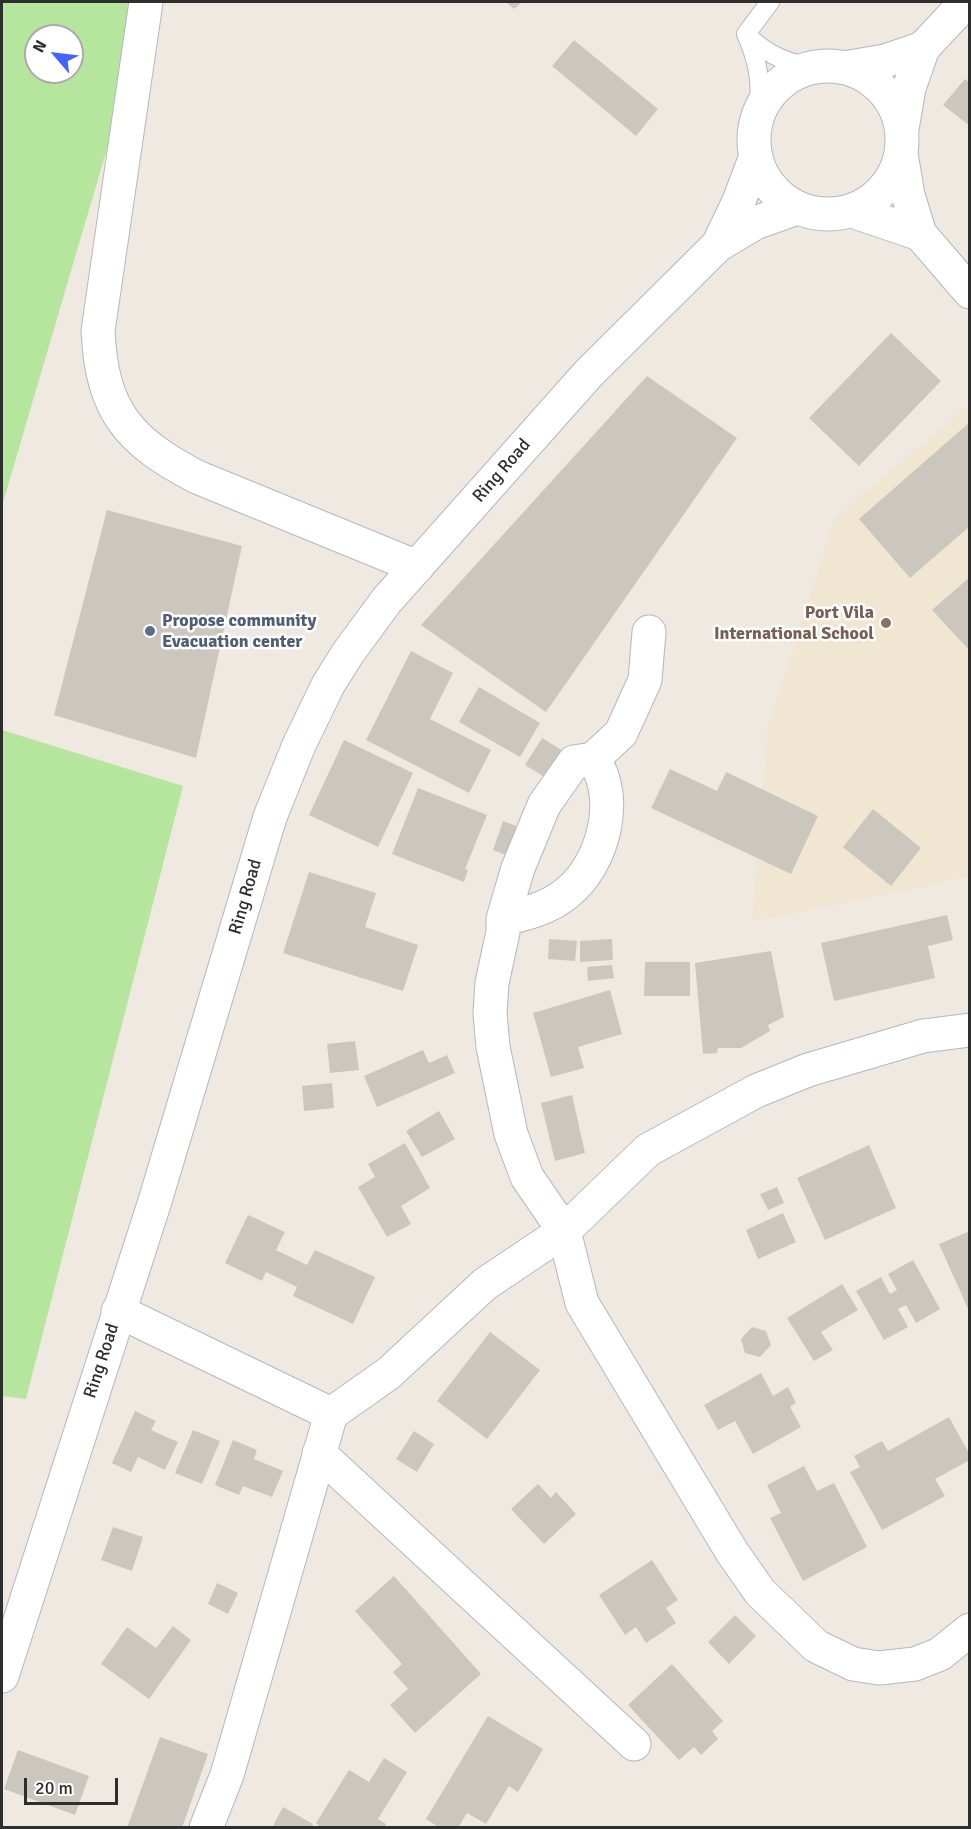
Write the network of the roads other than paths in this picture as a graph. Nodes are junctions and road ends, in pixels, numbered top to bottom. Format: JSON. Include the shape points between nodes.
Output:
{"nodes":[{"id":1,"x":146,"y":2,"type":"edge"},
{"id":2,"x":770,"y":2,"type":"edge"},
{"id":3,"x":966,"y":2,"type":"edge"},
{"id":4,"x":746,"y":34,"type":"junction"},
{"id":5,"x":923,"y":48,"type":"junction"},
{"id":6,"x":830,"y":67,"type":"junction"},
{"id":7,"x":758,"y":116,"type":"junction"},
{"id":8,"x":901,"y":142,"type":"junction"},
{"id":9,"x":756,"y":156,"type":"junction"},
{"id":10,"x":797,"y":208,"type":"junction"},
{"id":11,"x":852,"y":211,"type":"junction"},
{"id":12,"x":920,"y":234,"type":"junction"},
{"id":13,"x":718,"y":245,"type":"junction"},
{"id":14,"x":969,"y":292,"type":"edge"},
{"id":15,"x":417,"y":567,"type":"junction"},
{"id":16,"x":649,"y":632,"type":"dead end"},
{"id":17,"x":593,"y":759,"type":"junction"},
{"id":18,"x":503,"y":919,"type":"junction"},
{"id":19,"x":969,"y":1030,"type":"edge"},
{"id":20,"x":564,"y":1231,"type":"junction"},
{"id":21,"x":118,"y":1311,"type":"junction"},
{"id":22,"x":331,"y":1414,"type":"junction"},
{"id":23,"x":320,"y":1453,"type":"junction"},
{"id":24,"x":969,"y":1630,"type":"edge"},
{"id":25,"x":2,"y":1676,"type":"edge"},
{"id":26,"x":634,"y":1744,"type":"dead end"},
{"id":27,"x":206,"y":1827,"type":"edge"}],
"edges":[{"from":1,"to":15,"type":"street","via":[[98,331],[100,363],[109,396],[122,420],[143,444],[164,459],[197,477]]},
{"from":2,"to":4,"type":"lane"},
{"from":3,"to":5,"type":"street"},
{"from":4,"to":6,"type":"lane","via":[[764,51],[780,59]]},
{"from":4,"to":7,"type":"lane","via":[[760,78]]},
{"from":5,"to":6,"type":"street","via":[[885,61]]},
{"from":5,"to":8,"type":"street","via":[[909,88]]},
{"from":6,"to":7,"type":"street","via":[[797,73],[780,84]]},
{"from":6,"to":8,"type":"street","via":[[865,76],[883,89],[895,108]]},
{"from":7,"to":9,"type":"street"},
{"from":8,"to":11,"type":"street","via":[[892,179],[874,199]]},
{"from":8,"to":12,"type":"street","via":[[908,195]]},
{"from":9,"to":10,"type":"street","via":[[764,178],[778,196]]},
{"from":9,"to":13,"type":"street","name":"Ring Road"},
{"from":10,"to":11,"type":"street","via":[[824,215]]},
{"from":10,"to":13,"type":"street","name":"Ring Road","via":[[755,223]]},
{"from":11,"to":12,"type":"street"},
{"from":12,"to":14,"type":"street"},
{"from":13,"to":15,"type":"street","name":"Ring Road","via":[[589,373]]},
{"from":15,"to":21,"type":"street","name":"Ring Road","via":[[348,653],[299,745],[270,817],[199,1058]]},
{"from":16,"to":17,"type":"street","via":[[645,680],[621,733]]},
{"from":17,"to":18,"type":"street","via":[[574,762],[544,805],[518,868]]},
{"from":17,"to":18,"type":"street","via":[[606,787],[608,804],[591,863],[566,895],[531,913]]},
{"from":18,"to":20,"type":"street","via":[[492,982],[493,1047],[511,1134],[527,1177]]},
{"from":19,"to":20,"type":"street","via":[[923,1036],[861,1053],[756,1091],[648,1150]]},
{"from":20,"to":22,"type":"street","via":[[485,1284],[388,1374]]},
{"from":20,"to":24,"type":"street","via":[[582,1304],[760,1592],[816,1646],[853,1664],[879,1668],[915,1664],[940,1654]]},
{"from":21,"to":22,"type":"street"},
{"from":21,"to":25,"type":"street","name":"Ring Road"},
{"from":22,"to":23,"type":"street"},
{"from":23,"to":26,"type":"street"},
{"from":23,"to":27,"type":"street","via":[[227,1775]]}]}
